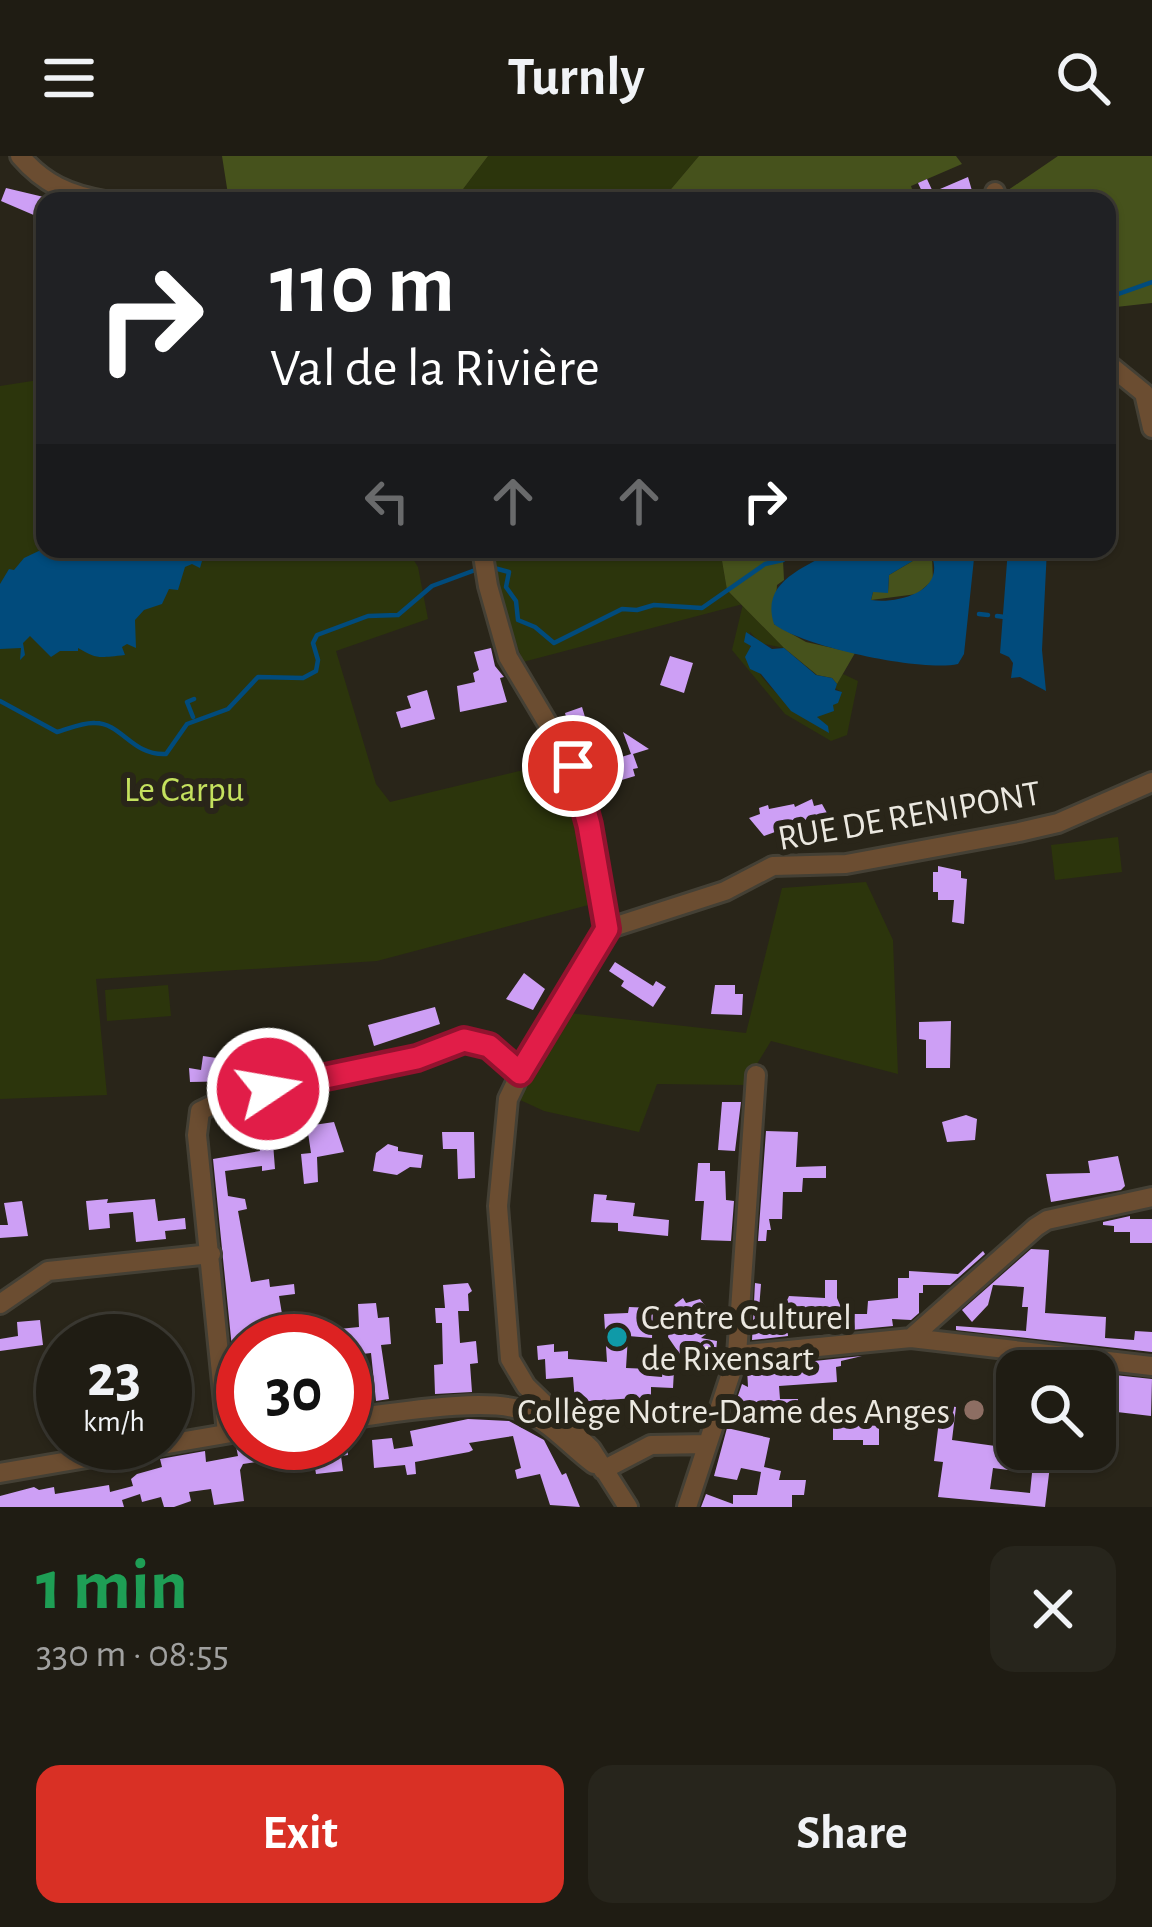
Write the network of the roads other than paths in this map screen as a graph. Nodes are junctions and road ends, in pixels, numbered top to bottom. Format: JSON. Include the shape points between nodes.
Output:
{"nodes":[{"id":1,"x":20,"y":156,"type":"edge"},
{"id":2,"x":64,"y":192,"type":"edge"},
{"id":3,"x":1116,"y":370,"type":"edge"},
{"id":4,"x":1152,"y":428,"type":"edge"},
{"id":5,"x":483,"y":558,"type":"edge"},
{"id":6,"x":1152,"y":782,"type":"edge"},
{"id":7,"x":607,"y":929,"type":"junction"},
{"id":8,"x":520,"y":1073,"type":"junction"},
{"id":9,"x":755,"y":1075,"type":"dead end"},
{"id":10,"x":1152,"y":1197,"type":"edge"},
{"id":11,"x":211,"y":1254,"type":"junction"},
{"id":12,"x":1,"y":1303,"type":"edge"},
{"id":13,"x":219,"y":1314,"type":"edge"},
{"id":14,"x":911,"y":1338,"type":"junction"},
{"id":15,"x":737,"y":1354,"type":"junction"},
{"id":16,"x":1152,"y":1366,"type":"edge"},
{"id":17,"x":372,"y":1416,"type":"edge"},
{"id":18,"x":216,"y":1435,"type":"edge"},
{"id":19,"x":707,"y":1444,"type":"junction"},
{"id":20,"x":603,"y":1470,"type":"junction"},
{"id":21,"x":0,"y":1473,"type":"edge"},
{"id":22,"x":628,"y":1507,"type":"edge"},
{"id":23,"x":687,"y":1507,"type":"edge"}],
"edges":[{"from":1,"to":2,"type":"street"},
{"from":3,"to":4,"type":"street","via":[[1144,393]]},
{"from":5,"to":7,"type":"street","via":[[516,674],[573,766]]},
{"from":6,"to":7,"type":"street","name":"RUE DE RENIPONT","via":[[1019,832],[846,863],[772,866],[725,891]]},
{"from":7,"to":8,"type":"street"},
{"from":8,"to":11,"type":"street","via":[[489,1046],[464,1040],[417,1058],[209,1103],[197,1117]]},
{"from":8,"to":20,"type":"street","via":[[508,1099],[499,1206],[510,1359]]},
{"from":9,"to":15,"type":"street"},
{"from":10,"to":14,"type":"street","via":[[1047,1220]]},
{"from":11,"to":12,"type":"street","via":[[48,1271]]},
{"from":11,"to":13,"type":"street"},
{"from":14,"to":15,"type":"street"},
{"from":14,"to":16,"type":"street"},
{"from":15,"to":19,"type":"street"},
{"from":17,"to":20,"type":"street","via":[[514,1407]]},
{"from":18,"to":21,"type":"street"},
{"from":19,"to":20,"type":"street","via":[[651,1445]]},
{"from":19,"to":23,"type":"street"},
{"from":20,"to":22,"type":"street"}]}
